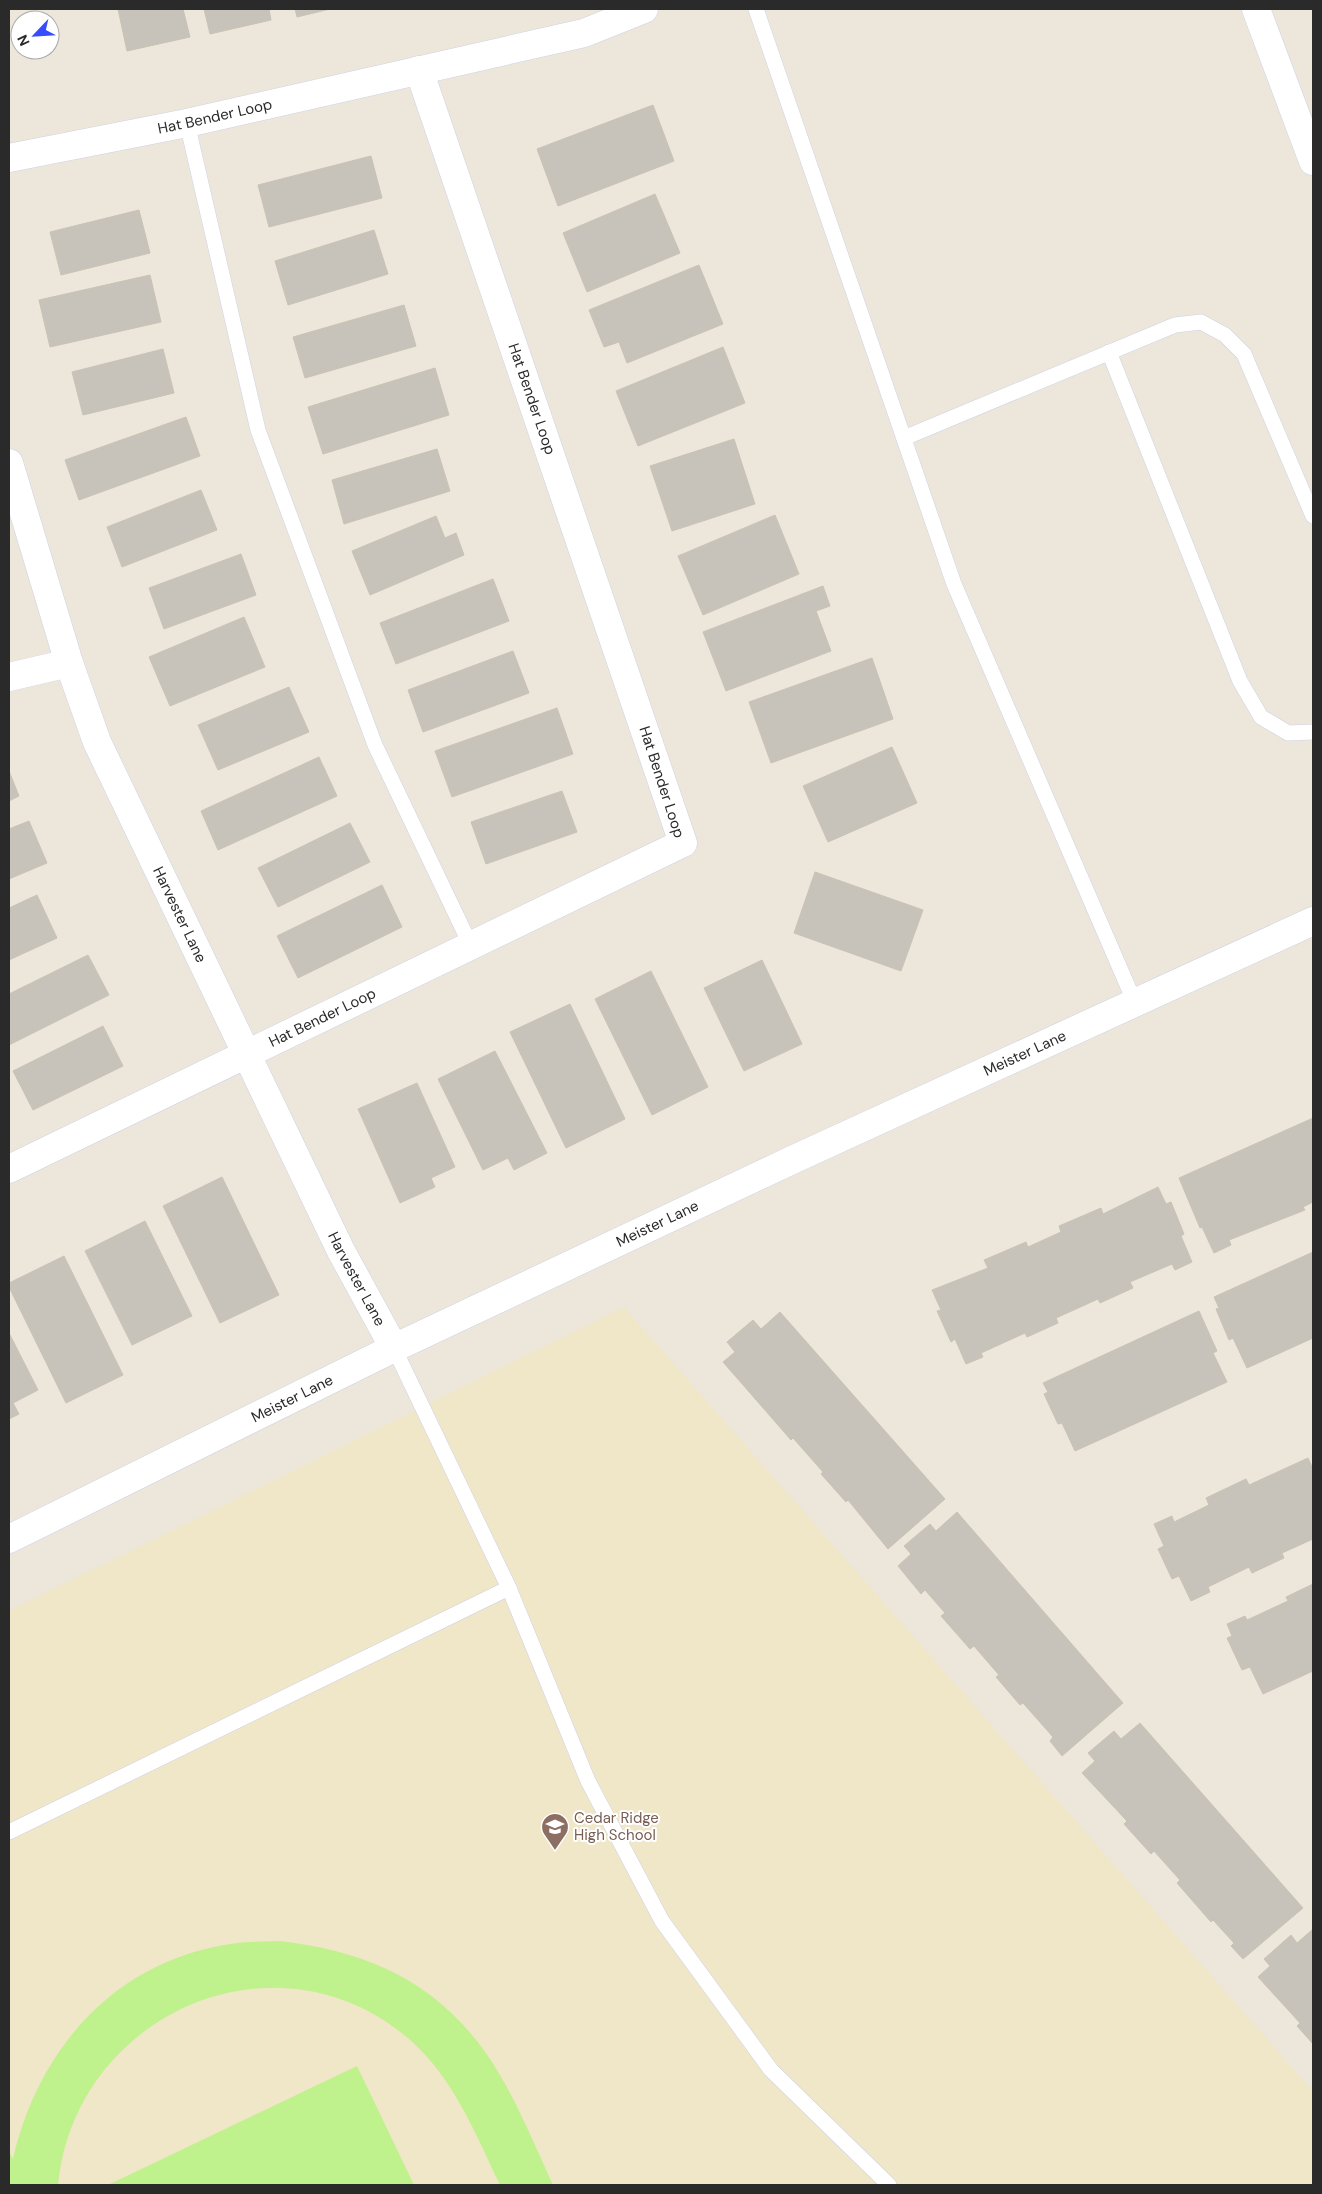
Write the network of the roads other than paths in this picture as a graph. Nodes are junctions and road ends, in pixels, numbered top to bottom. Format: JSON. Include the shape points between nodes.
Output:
{"nodes":[{"id":1,"x":644,"y":9,"type":"edge"},
{"id":2,"x":756,"y":9,"type":"edge"},
{"id":3,"x":1256,"y":9,"type":"edge"},
{"id":4,"x":419,"y":70,"type":"junction"},
{"id":5,"x":187,"y":123,"type":"junction"},
{"id":6,"x":9,"y":158,"type":"edge"},
{"id":7,"x":1313,"y":161,"type":"edge"},
{"id":8,"x":1109,"y":352,"type":"junction"},
{"id":9,"x":904,"y":438,"type":"junction"},
{"id":10,"x":9,"y":463,"type":"edge"},
{"id":11,"x":1313,"y":516,"type":"edge"},
{"id":12,"x":69,"y":663,"type":"junction"},
{"id":13,"x":9,"y":677,"type":"edge"},
{"id":14,"x":1313,"y":732,"type":"edge"},
{"id":15,"x":1313,"y":921,"type":"edge"},
{"id":16,"x":471,"y":946,"type":"junction"},
{"id":17,"x":1135,"y":1003,"type":"junction"},
{"id":18,"x":245,"y":1055,"type":"junction"},
{"id":19,"x":9,"y":1167,"type":"edge"},
{"id":20,"x":394,"y":1348,"type":"junction"},
{"id":21,"x":9,"y":1539,"type":"edge"},
{"id":22,"x":509,"y":1588,"type":"junction"},
{"id":23,"x":9,"y":1832,"type":"edge"},
{"id":24,"x":889,"y":2185,"type":"edge"}],
"edges":[{"from":1,"to":4,"type":"street","name":"Hat Bender Loop","via":[[584,33]]},
{"from":2,"to":9,"type":"lane"},
{"from":3,"to":7,"type":"street"},
{"from":4,"to":5,"type":"street","name":"Hat Bender Loop"},
{"from":4,"to":16,"type":"street","name":"Hat Bender Loop","via":[[684,843]]},
{"from":5,"to":6,"type":"street","name":"Hat Bender Loop"},
{"from":5,"to":16,"type":"lane","via":[[258,430],[375,746]]},
{"from":8,"to":9,"type":"lane"},
{"from":8,"to":11,"type":"lane","via":[[1175,324],[1202,322],[1225,336],[1244,354]]},
{"from":8,"to":14,"type":"lane","via":[[1240,681],[1261,717],[1288,733]]},
{"from":9,"to":17,"type":"lane","via":[[954,584]]},
{"from":10,"to":12,"type":"street","name":"Harvester Lane"},
{"from":12,"to":13,"type":"street"},
{"from":12,"to":18,"type":"street","name":"Harvester Lane","via":[[97,742]]},
{"from":15,"to":17,"type":"street","name":"Meister Lane"},
{"from":16,"to":18,"type":"street","name":"Hat Bender Loop"},
{"from":17,"to":20,"type":"street","name":"Meister Lane"},
{"from":18,"to":19,"type":"street","name":"Hat Bender Loop"},
{"from":18,"to":20,"type":"street","name":"Harvester Lane","via":[[341,1252]]},
{"from":20,"to":21,"type":"street","name":"Meister Lane"},
{"from":20,"to":22,"type":"lane"},
{"from":22,"to":23,"type":"lane"},
{"from":22,"to":24,"type":"lane","via":[[588,1782],[662,1921],[772,2070]]}]}
